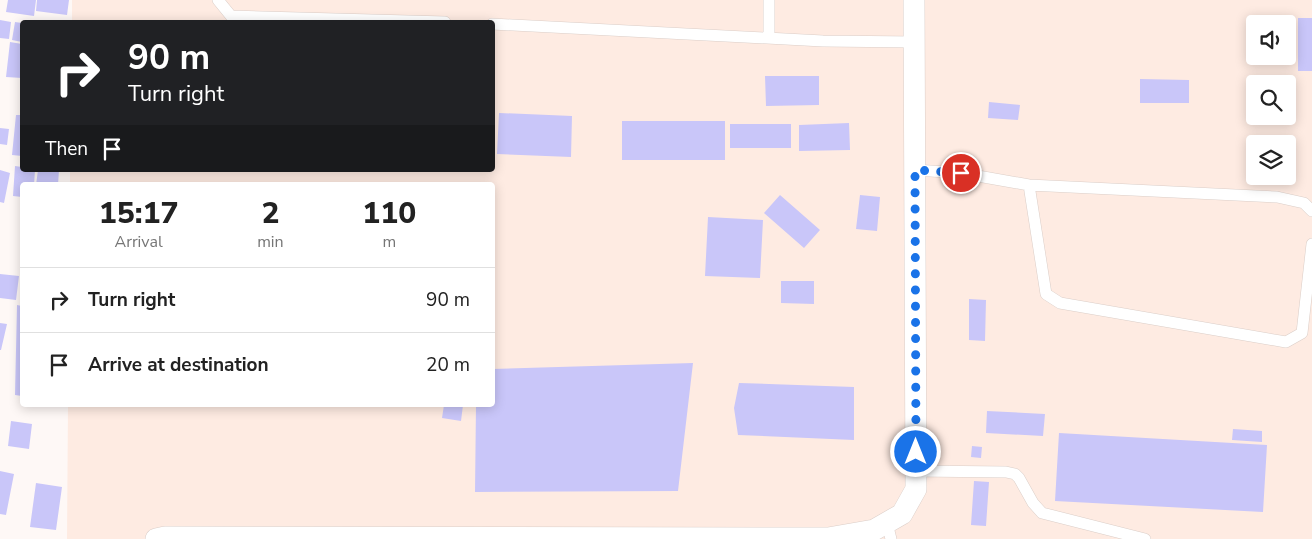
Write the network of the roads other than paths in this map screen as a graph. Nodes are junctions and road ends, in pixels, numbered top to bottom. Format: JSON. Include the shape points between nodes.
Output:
{"nodes":[{"id":1,"x":218,"y":0,"type":"edge"},
{"id":2,"x":769,"y":0,"type":"edge"},
{"id":3,"x":914,"y":0,"type":"edge"},
{"id":4,"x":374,"y":20,"type":"edge"},
{"id":5,"x":495,"y":24,"type":"edge"},
{"id":6,"x":769,"y":37,"type":"junction"},
{"id":7,"x":914,"y":42,"type":"junction"},
{"id":8,"x":915,"y":170,"type":"junction"},
{"id":9,"x":1029,"y":185,"type":"junction"},
{"id":10,"x":1312,"y":211,"type":"edge"},
{"id":11,"x":1312,"y":244,"type":"edge"},
{"id":12,"x":916,"y":471,"type":"junction"},
{"id":13,"x":889,"y":531,"type":"edge"},
{"id":14,"x":328,"y":538,"type":"edge"},
{"id":15,"x":156,"y":539,"type":"edge"},
{"id":16,"x":1145,"y":539,"type":"edge"}],
"edges":[{"from":1,"to":4,"type":"lane","via":[[232,16]]},
{"from":2,"to":6,"type":"lane"},
{"from":3,"to":7,"type":"street"},
{"from":5,"to":6,"type":"lane"},
{"from":6,"to":7,"type":"lane"},
{"from":7,"to":8,"type":"street"},
{"from":8,"to":9,"type":"lane","via":[[961,173]]},
{"from":8,"to":12,"type":"street"},
{"from":9,"to":10,"type":"lane","via":[[1277,197],[1304,203]]},
{"from":9,"to":11,"type":"lane","via":[[1046,294],[1060,303],[1286,342],[1302,333]]},
{"from":12,"to":13,"type":"street","via":[[916,489]]},
{"from":12,"to":16,"type":"lane","via":[[1015,474],[1042,513]]},
{"from":13,"to":14,"type":"street","via":[[874,530],[828,538]]},
{"from":14,"to":15,"type":"street"}]}
